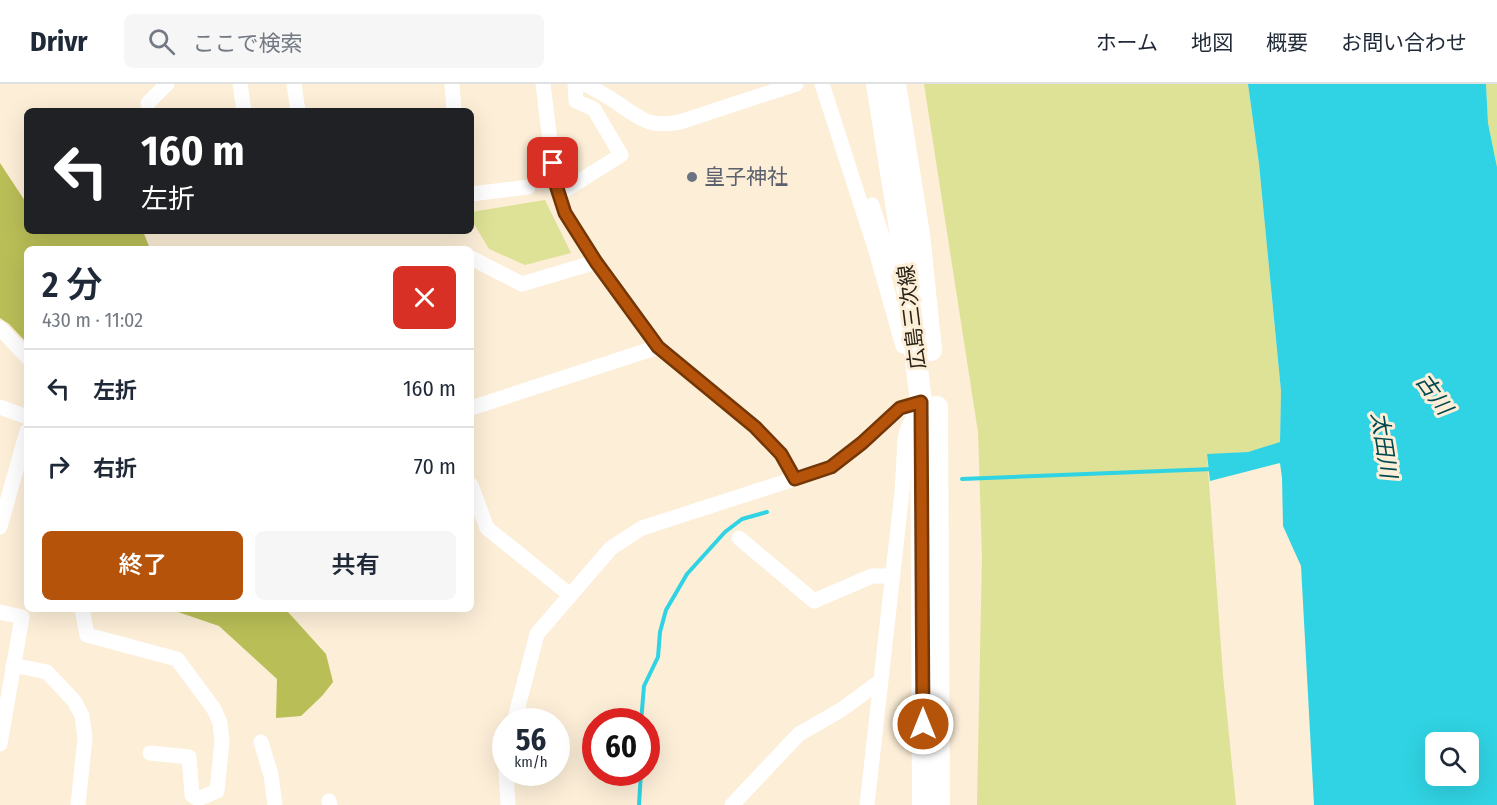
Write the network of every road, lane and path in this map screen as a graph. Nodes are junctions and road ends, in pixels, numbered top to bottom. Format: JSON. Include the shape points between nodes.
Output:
{"nodes":[{"id":1,"x":167,"y":84,"type":"edge"},
{"id":2,"x":240,"y":84,"type":"edge"},
{"id":3,"x":294,"y":84,"type":"edge"},
{"id":4,"x":452,"y":84,"type":"edge"},
{"id":5,"x":543,"y":84,"type":"edge"},
{"id":6,"x":575,"y":84,"type":"edge"},
{"id":7,"x":585,"y":84,"type":"edge"},
{"id":8,"x":796,"y":84,"type":"edge"},
{"id":9,"x":822,"y":84,"type":"edge"},
{"id":10,"x":877,"y":84,"type":"edge"},
{"id":11,"x":895,"y":84,"type":"edge"},
{"id":12,"x":148,"y":104,"type":"dead end"},
{"id":13,"x":244,"y":108,"type":"edge"},
{"id":14,"x":298,"y":108,"type":"edge"},
{"id":15,"x":454,"y":108,"type":"edge"},
{"id":16,"x":854,"y":180,"type":"junction"},
{"id":17,"x":528,"y":187,"type":"dead end"},
{"id":18,"x":474,"y":194,"type":"edge"},
{"id":19,"x":559,"y":194,"type":"junction"},
{"id":20,"x":474,"y":260,"type":"edge"},
{"id":21,"x":596,"y":262,"type":"junction"},
{"id":22,"x":906,"y":274,"type":"junction"},
{"id":23,"x":0,"y":328,"type":"edge"},
{"id":24,"x":903,"y":346,"type":"dead end"},
{"id":25,"x":658,"y":347,"type":"junction"},
{"id":26,"x":24,"y":354,"type":"edge"},
{"id":27,"x":929,"y":402,"type":"junction"},
{"id":28,"x":0,"y":407,"type":"edge"},
{"id":29,"x":474,"y":407,"type":"edge"},
{"id":30,"x":24,"y":416,"type":"edge"},
{"id":31,"x":24,"y":442,"type":"edge"},
{"id":32,"x":795,"y":479,"type":"junction"},
{"id":33,"x":474,"y":493,"type":"edge"},
{"id":34,"x":0,"y":527,"type":"edge"},
{"id":35,"x":739,"y":538,"type":"dead end"},
{"id":36,"x":892,"y":576,"type":"junction"},
{"id":37,"x":570,"y":595,"type":"junction"},
{"id":38,"x":0,"y":612,"type":"edge"},
{"id":39,"x":83,"y":612,"type":"edge"},
{"id":40,"x":13,"y":665,"type":"junction"},
{"id":41,"x":879,"y":682,"type":"junction"},
{"id":42,"x":5,"y":689,"type":"edge"},
{"id":43,"x":518,"y":708,"type":"edge"},
{"id":44,"x":261,"y":742,"type":"dead end"},
{"id":45,"x":0,"y":744,"type":"edge"},
{"id":46,"x":150,"y":753,"type":"dead end"},
{"id":47,"x":507,"y":786,"type":"edge"},
{"id":48,"x":198,"y":802,"type":"edge"},
{"id":49,"x":78,"y":805,"type":"edge"},
{"id":50,"x":275,"y":805,"type":"edge"},
{"id":51,"x":508,"y":805,"type":"edge"},
{"id":52,"x":732,"y":805,"type":"edge"},
{"id":53,"x":867,"y":805,"type":"edge"},
{"id":54,"x":923,"y":805,"type":"edge"},
{"id":55,"x":939,"y":805,"type":"edge"}],
"edges":[{"from":1,"to":12,"type":"street"},
{"from":2,"to":13,"type":"street"},
{"from":3,"to":14,"type":"street"},
{"from":4,"to":15,"type":"street"},
{"from":5,"to":19,"type":"street"},
{"from":6,"to":19,"type":"street","via":[[576,101],[594,109],[621,155]]},
{"from":7,"to":8,"type":"street","via":[[640,120],[663,125]]},
{"from":9,"to":16,"type":"street"},
{"from":10,"to":22,"type":"main road","name":"広島三次線"},
{"from":11,"to":27,"type":"main road","name":"広島三次線","via":[[919,234]]},
{"from":16,"to":22,"type":"street","via":[[865,185],[892,266]]},
{"from":16,"to":24,"type":"street"},
{"from":17,"to":18,"type":"street"},
{"from":19,"to":21,"type":"street","via":[[565,213]]},
{"from":20,"to":21,"type":"street","via":[[522,284]]},
{"from":21,"to":25,"type":"street"},
{"from":22,"to":27,"type":"main road","name":"広島三次線"},
{"from":23,"to":26,"type":"street"},
{"from":25,"to":29,"type":"street"},
{"from":25,"to":32,"type":"street","via":[[755,427],[781,454]]},
{"from":27,"to":32,"type":"street","via":[[900,408],[831,467]]},
{"from":27,"to":36,"type":"street","via":[[907,430]]},
{"from":27,"to":54,"type":"main road","name":"広島三次線"},
{"from":27,"to":55,"type":"main road","name":"広島三次線"},
{"from":28,"to":30,"type":"street"},
{"from":31,"to":34,"type":"street"},
{"from":32,"to":37,"type":"street","via":[[642,528],[611,548]]},
{"from":33,"to":37,"type":"street","via":[[487,528]]},
{"from":35,"to":36,"type":"street","via":[[814,601],[872,576]]},
{"from":36,"to":41,"type":"street"},
{"from":37,"to":43,"type":"street","via":[[537,634]]},
{"from":38,"to":40,"type":"street","via":[[22,617]]},
{"from":39,"to":48,"type":"street","via":[[87,635],[177,659],[214,709],[222,741],[217,791]]},
{"from":40,"to":42,"type":"street"},
{"from":40,"to":49,"type":"street","via":[[47,672],[75,702],[82,716],[85,738]]},
{"from":41,"to":52,"type":"street","via":[[799,734]]},
{"from":41,"to":53,"type":"street"},
{"from":42,"to":45,"type":"street"},
{"from":44,"to":50,"type":"street"},
{"from":46,"to":48,"type":"street","via":[[189,757],[192,795]]},
{"from":47,"to":51,"type":"street"}]}
